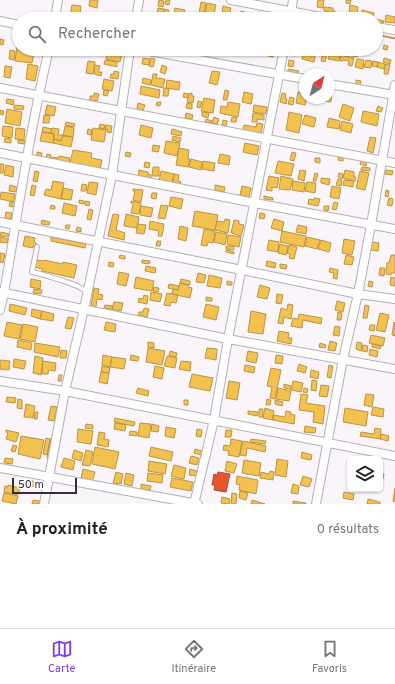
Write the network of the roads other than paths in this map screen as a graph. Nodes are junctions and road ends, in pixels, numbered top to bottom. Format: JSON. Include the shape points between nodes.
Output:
{"nodes":[{"id":1,"x":58,"y":0,"type":"edge"},
{"id":2,"x":139,"y":0,"type":"edge"},
{"id":3,"x":231,"y":0,"type":"edge"},
{"id":4,"x":293,"y":0,"type":"edge"},
{"id":5,"x":56,"y":12,"type":"edge"},
{"id":6,"x":137,"y":12,"type":"edge"},
{"id":7,"x":278,"y":12,"type":"edge"},
{"id":8,"x":291,"y":12,"type":"edge"},
{"id":9,"x":0,"y":21,"type":"edge"},
{"id":10,"x":12,"y":24,"type":"edge"},
{"id":11,"x":383,"y":28,"type":"edge"},
{"id":12,"x":395,"y":30,"type":"edge"},
{"id":13,"x":47,"y":56,"type":"edge"},
{"id":14,"x":129,"y":56,"type":"edge"},
{"id":15,"x":176,"y":56,"type":"edge"},
{"id":16,"x":283,"y":56,"type":"edge"},
{"id":17,"x":280,"y":75,"type":"junction"},
{"id":18,"x":299,"y":78,"type":"edge"},
{"id":19,"x":335,"y":85,"type":"edge"},
{"id":20,"x":395,"y":85,"type":"edge"},
{"id":21,"x":0,"y":88,"type":"edge"},
{"id":22,"x":38,"y":95,"type":"junction"},
{"id":23,"x":394,"y":95,"type":"edge"},
{"id":24,"x":122,"y":111,"type":"junction"},
{"id":25,"x":267,"y":139,"type":"junction"},
{"id":26,"x":0,"y":153,"type":"edge"},
{"id":27,"x":26,"y":158,"type":"junction"},
{"id":28,"x":382,"y":160,"type":"junction"},
{"id":29,"x":395,"y":163,"type":"edge"},
{"id":30,"x":112,"y":175,"type":"junction"},
{"id":31,"x":255,"y":203,"type":"junction"},
{"id":32,"x":0,"y":222,"type":"edge"},
{"id":33,"x":15,"y":225,"type":"junction"},
{"id":34,"x":371,"y":225,"type":"junction"},
{"id":35,"x":395,"y":229,"type":"edge"},
{"id":36,"x":98,"y":241,"type":"junction"},
{"id":37,"x":37,"y":246,"type":"dead end"},
{"id":38,"x":242,"y":270,"type":"junction"},
{"id":39,"x":87,"y":292,"type":"junction"},
{"id":40,"x":2,"y":293,"type":"edge"},
{"id":41,"x":358,"y":294,"type":"junction"},
{"id":42,"x":395,"y":299,"type":"edge"},
{"id":43,"x":84,"y":309,"type":"junction"},
{"id":44,"x":0,"y":310,"type":"edge"},
{"id":45,"x":228,"y":339,"type":"junction"},
{"id":46,"x":342,"y":359,"type":"junction"},
{"id":47,"x":395,"y":368,"type":"edge"},
{"id":48,"x":0,"y":381,"type":"edge"},
{"id":49,"x":65,"y":391,"type":"junction"},
{"id":50,"x":214,"y":420,"type":"junction"},
{"id":51,"x":327,"y":442,"type":"junction"},
{"id":52,"x":395,"y":456,"type":"edge"},
{"id":53,"x":0,"y":468,"type":"edge"},
{"id":54,"x":49,"y":477,"type":"junction"},
{"id":55,"x":44,"y":504,"type":"edge"},
{"id":56,"x":195,"y":504,"type":"edge"},
{"id":57,"x":316,"y":504,"type":"edge"}],
"edges":[{"from":1,"to":5,"type":"street"},
{"from":2,"to":6,"type":"street"},
{"from":3,"to":7,"type":"street"},
{"from":4,"to":8,"type":"street"},
{"from":9,"to":10,"type":"street"},
{"from":11,"to":12,"type":"street"},
{"from":13,"to":22,"type":"street"},
{"from":14,"to":24,"type":"street"},
{"from":15,"to":17,"type":"street"},
{"from":16,"to":17,"type":"street"},
{"from":17,"to":18,"type":"street"},
{"from":17,"to":25,"type":"street"},
{"from":19,"to":23,"type":"street"},
{"from":20,"to":23,"type":"street"},
{"from":21,"to":22,"type":"street"},
{"from":22,"to":24,"type":"street"},
{"from":22,"to":27,"type":"street"},
{"from":23,"to":28,"type":"street"},
{"from":24,"to":25,"type":"street"},
{"from":24,"to":30,"type":"street"},
{"from":25,"to":28,"type":"street"},
{"from":25,"to":31,"type":"street"},
{"from":26,"to":27,"type":"street"},
{"from":27,"to":30,"type":"street"},
{"from":27,"to":33,"type":"street"},
{"from":28,"to":29,"type":"street"},
{"from":28,"to":34,"type":"street"},
{"from":30,"to":31,"type":"street"},
{"from":30,"to":36,"type":"street"},
{"from":31,"to":34,"type":"street"},
{"from":31,"to":38,"type":"street"},
{"from":32,"to":33,"type":"street"},
{"from":33,"to":36,"type":"street"},
{"from":33,"to":40,"type":"street"},
{"from":34,"to":35,"type":"street"},
{"from":34,"to":41,"type":"street"},
{"from":36,"to":38,"type":"street"},
{"from":36,"to":39,"type":"street"},
{"from":37,"to":39,"type":"lane","via":[[32,272],[82,287]]},
{"from":38,"to":41,"type":"street"},
{"from":38,"to":45,"type":"street"},
{"from":39,"to":43,"type":"street"},
{"from":40,"to":43,"type":"street"},
{"from":40,"to":44,"type":"street"},
{"from":41,"to":42,"type":"street"},
{"from":41,"to":46,"type":"street"},
{"from":43,"to":45,"type":"street"},
{"from":43,"to":49,"type":"street"},
{"from":45,"to":46,"type":"street"},
{"from":45,"to":50,"type":"street"},
{"from":46,"to":47,"type":"street"},
{"from":46,"to":51,"type":"street"},
{"from":48,"to":49,"type":"street"},
{"from":49,"to":50,"type":"street"},
{"from":49,"to":54,"type":"street"},
{"from":50,"to":51,"type":"street"},
{"from":50,"to":56,"type":"street"},
{"from":51,"to":52,"type":"street"},
{"from":51,"to":57,"type":"street"},
{"from":53,"to":54,"type":"street"},
{"from":54,"to":55,"type":"street"},
{"from":54,"to":56,"type":"street"}]}
